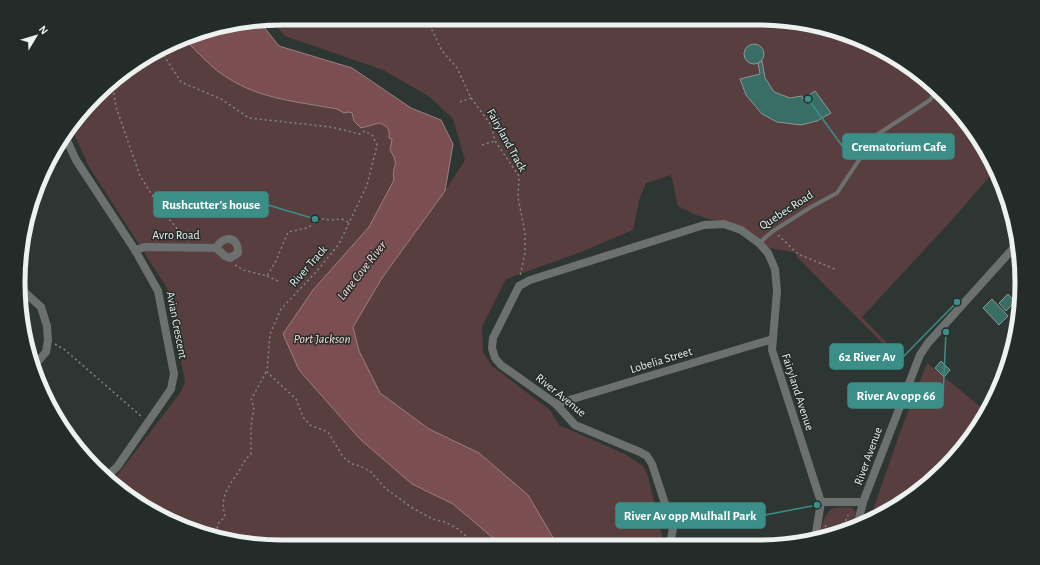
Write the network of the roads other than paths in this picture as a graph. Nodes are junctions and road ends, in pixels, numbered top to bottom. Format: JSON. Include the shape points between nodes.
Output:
{"nodes":[{"id":1,"x":934,"y":95,"type":"edge"},
{"id":2,"x":67,"y":141,"type":"edge"},
{"id":3,"x":759,"y":242,"type":"junction"},
{"id":4,"x":216,"y":248,"type":"junction"},
{"id":5,"x":1013,"y":249,"type":"edge"},
{"id":6,"x":136,"y":250,"type":"junction"},
{"id":7,"x":519,"y":286,"type":"joint"},
{"id":8,"x":26,"y":293,"type":"edge"},
{"id":9,"x":773,"y":339,"type":"junction"},
{"id":10,"x":38,"y":361,"type":"edge"},
{"id":11,"x":556,"y":404,"type":"junction"},
{"id":12,"x":110,"y":473,"type":"edge"},
{"id":13,"x":821,"y":502,"type":"junction"},
{"id":14,"x":863,"y":502,"type":"junction"},
{"id":15,"x":859,"y":519,"type":"edge"},
{"id":16,"x":816,"y":533,"type":"edge"},
{"id":17,"x":671,"y":540,"type":"edge"}],
"edges":[{"from":1,"to":3,"type":"lane","name":"Quebec Road","via":[[875,136],[837,193]]},
{"from":2,"to":6,"type":"street","name":"Avian Crescent","via":[[76,160]]},
{"from":3,"to":7,"type":"street","name":"Quebec Road","via":[[741,230],[724,224],[704,225],[530,280]]},
{"from":3,"to":9,"type":"street","name":"Fairyland Avenue","via":[[768,253],[775,269],[777,291]]},
{"from":4,"to":4,"type":"street","name":"Avro Road","via":[[222,240],[233,240],[237,244],[238,253],[230,258]]},
{"from":4,"to":6,"type":"street","name":"Avro Road","via":[[145,247]]},
{"from":5,"to":14,"type":"street","name":"River Avenue","via":[[920,355]]},
{"from":6,"to":12,"type":"street","name":"Avian Crescent","via":[[158,291],[174,374],[172,389]]},
{"from":7,"to":11,"type":"street","name":"River Avenue","via":[[492,338],[493,354],[501,365]]},
{"from":8,"to":10,"type":"street","via":[[41,307],[47,326],[46,352]]},
{"from":9,"to":11,"type":"street","name":"Lobelia Street"},
{"from":9,"to":13,"type":"street","name":"Fairyland Avenue","via":[[772,350]]},
{"from":11,"to":17,"type":"street","name":"River Avenue","via":[[575,425],[647,456],[673,528]]},
{"from":13,"to":14,"type":"street"},
{"from":13,"to":16,"type":"street"},
{"from":14,"to":15,"type":"street","name":"River Avenue"}]}
